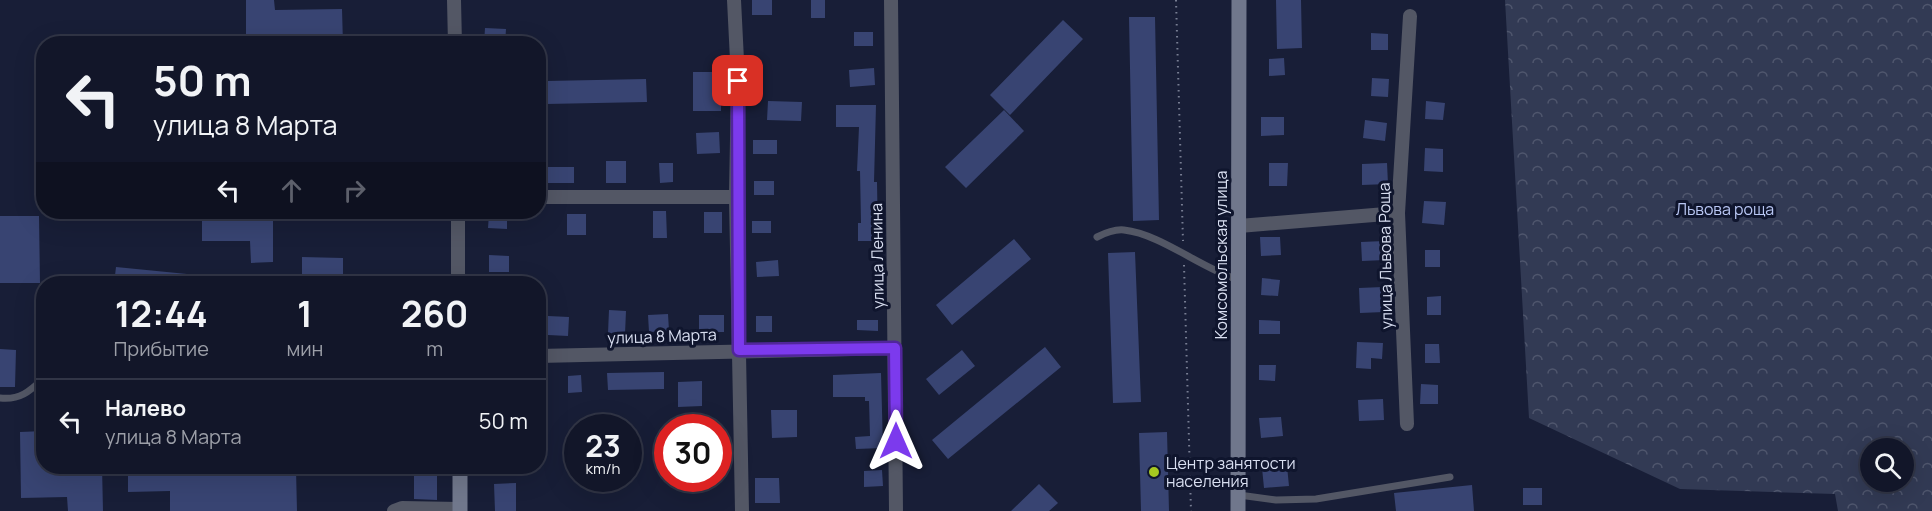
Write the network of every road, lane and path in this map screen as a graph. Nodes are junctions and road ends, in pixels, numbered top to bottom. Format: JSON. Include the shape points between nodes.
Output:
{"nodes":[{"id":1,"x":454,"y":0,"type":"edge"},
{"id":2,"x":734,"y":0,"type":"edge"},
{"id":3,"x":891,"y":0,"type":"edge"},
{"id":4,"x":1239,"y":0,"type":"edge"},
{"id":5,"x":1410,"y":16,"type":"dead end"},
{"id":6,"x":455,"y":36,"type":"edge"},
{"id":7,"x":546,"y":197,"type":"edge"},
{"id":8,"x":736,"y":197,"type":"junction"},
{"id":9,"x":1398,"y":213,"type":"junction"},
{"id":10,"x":458,"y":219,"type":"edge"},
{"id":11,"x":1239,"y":226,"type":"junction"},
{"id":12,"x":1097,"y":237,"type":"dead end"},
{"id":13,"x":458,"y":276,"type":"edge"},
{"id":14,"x":1239,"y":280,"type":"junction"},
{"id":15,"x":895,"y":348,"type":"junction"},
{"id":16,"x":739,"y":350,"type":"junction"},
{"id":17,"x":546,"y":356,"type":"edge"},
{"id":18,"x":36,"y":386,"type":"edge"},
{"id":19,"x":0,"y":398,"type":"edge"},
{"id":20,"x":1407,"y":424,"type":"dead end"},
{"id":21,"x":460,"y":474,"type":"edge"},
{"id":22,"x":1450,"y":477,"type":"dead end"},
{"id":23,"x":1239,"y":495,"type":"junction"},
{"id":24,"x":460,"y":510,"type":"edge"},
{"id":25,"x":394,"y":511,"type":"edge"},
{"id":26,"x":742,"y":511,"type":"edge"},
{"id":27,"x":896,"y":511,"type":"edge"},
{"id":28,"x":1239,"y":511,"type":"edge"}],
"edges":[{"from":1,"to":6,"type":"street"},
{"from":2,"to":8,"type":"street","via":[[738,81]]},
{"from":3,"to":15,"type":"street","name":"улица Ленина"},
{"from":4,"to":11,"type":"main road","name":"Комсомольская улица"},
{"from":5,"to":9,"type":"street","name":"улица Львова Роща"},
{"from":7,"to":8,"type":"street"},
{"from":8,"to":16,"type":"street"},
{"from":9,"to":11,"type":"street"},
{"from":9,"to":20,"type":"street","name":"улица Львова Роща"},
{"from":10,"to":13,"type":"street"},
{"from":11,"to":14,"type":"main road","name":"Комсомольская улица"},
{"from":12,"to":14,"type":"lane","via":[[1122,230],[1141,235]]},
{"from":14,"to":23,"type":"main road","name":"Комсомольская улица"},
{"from":15,"to":16,"type":"street","name":"улица 8 Марта"},
{"from":15,"to":27,"type":"street","name":"улица Ленина"},
{"from":16,"to":17,"type":"street","name":"улица 8 Марта"},
{"from":16,"to":26,"type":"street"},
{"from":18,"to":19,"type":"lane","via":[[14,399]]},
{"from":21,"to":24,"type":"main road"},
{"from":22,"to":23,"type":"lane","via":[[1316,499],[1276,500]]},
{"from":23,"to":28,"type":"main road","name":"Комсомольская улица"},
{"from":24,"to":25,"type":"street"}]}
